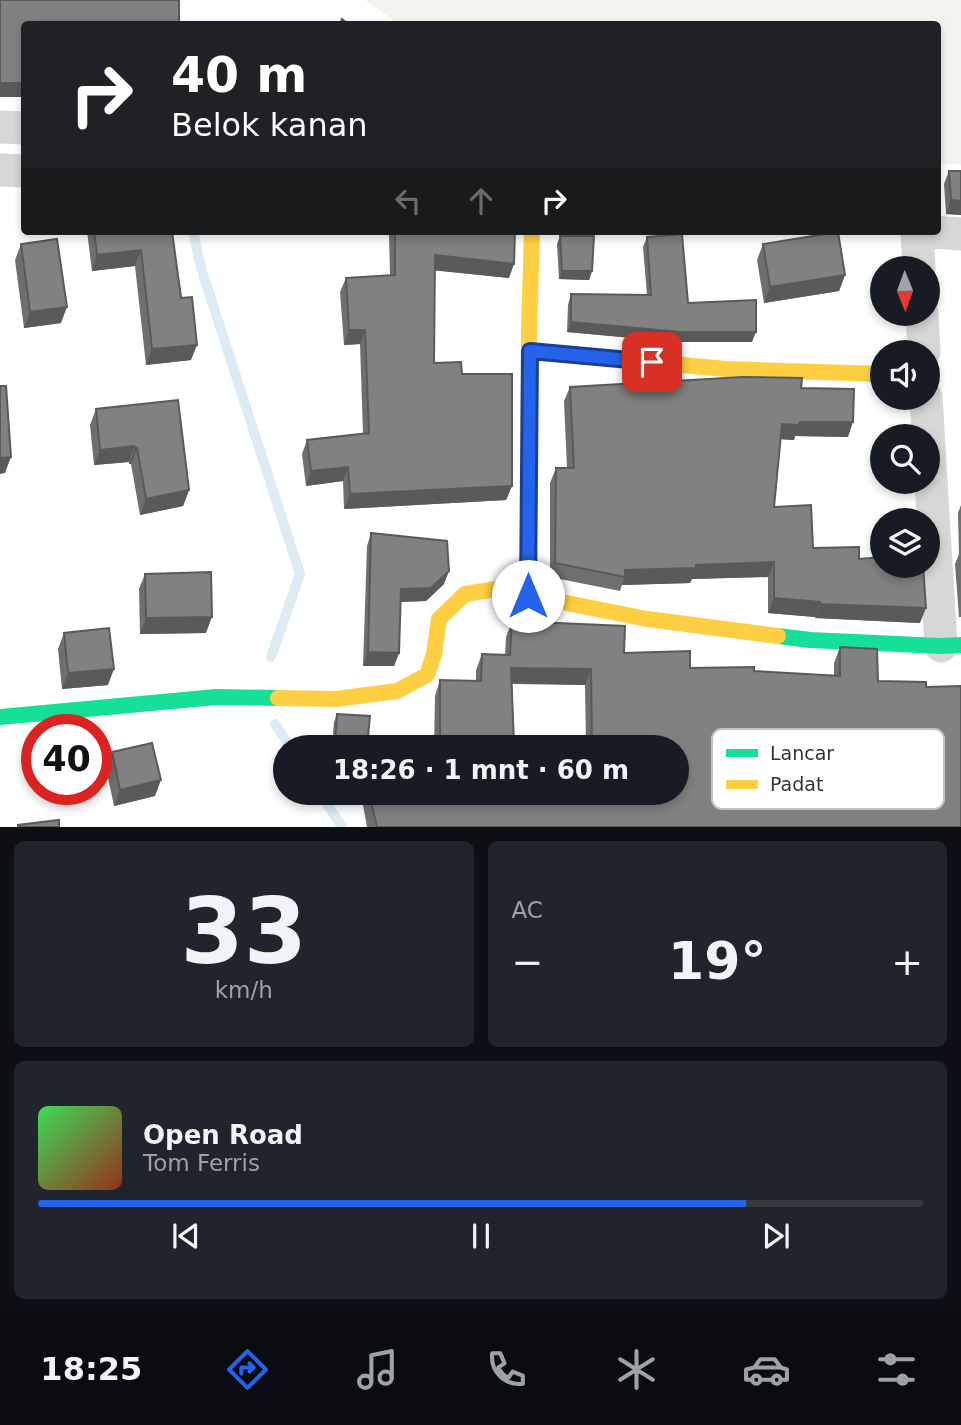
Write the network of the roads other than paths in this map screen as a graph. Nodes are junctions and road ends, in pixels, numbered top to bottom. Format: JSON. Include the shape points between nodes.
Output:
{"nodes":[{"id":1,"x":0,"y":127,"type":"edge"},
{"id":2,"x":21,"y":128,"type":"edge"},
{"id":3,"x":0,"y":170,"type":"edge"},
{"id":4,"x":21,"y":171,"type":"edge"},
{"id":5,"x":941,"y":233,"type":"edge"},
{"id":6,"x":961,"y":234,"type":"edge"},
{"id":7,"x":531,"y":235,"type":"edge"},
{"id":8,"x":917,"y":235,"type":"edge"},
{"id":9,"x":918,"y":256,"type":"edge"},
{"id":10,"x":530,"y":351,"type":"junction"},
{"id":11,"x":870,"y":373,"type":"edge"},
{"id":12,"x":927,"y":410,"type":"edge"},
{"id":13,"x":528,"y":596,"type":"junction"},
{"id":14,"x":951,"y":645,"type":"edge"},
{"id":15,"x":0,"y":717,"type":"edge"}],
"edges":[{"from":1,"to":2,"type":"street"},
{"from":3,"to":4,"type":"street"},
{"from":5,"to":6,"type":"street"},
{"from":7,"to":10,"type":"street"},
{"from":8,"to":9,"type":"street"},
{"from":10,"to":11,"type":"street","via":[[726,369]]},
{"from":10,"to":13,"type":"street"},
{"from":12,"to":14,"type":"street"},
{"from":13,"to":14,"type":"street","via":[[647,619],[797,638]]},
{"from":13,"to":15,"type":"street","via":[[496,589],[465,594],[439,619],[427,676],[397,691],[337,699],[216,697]]}]}
